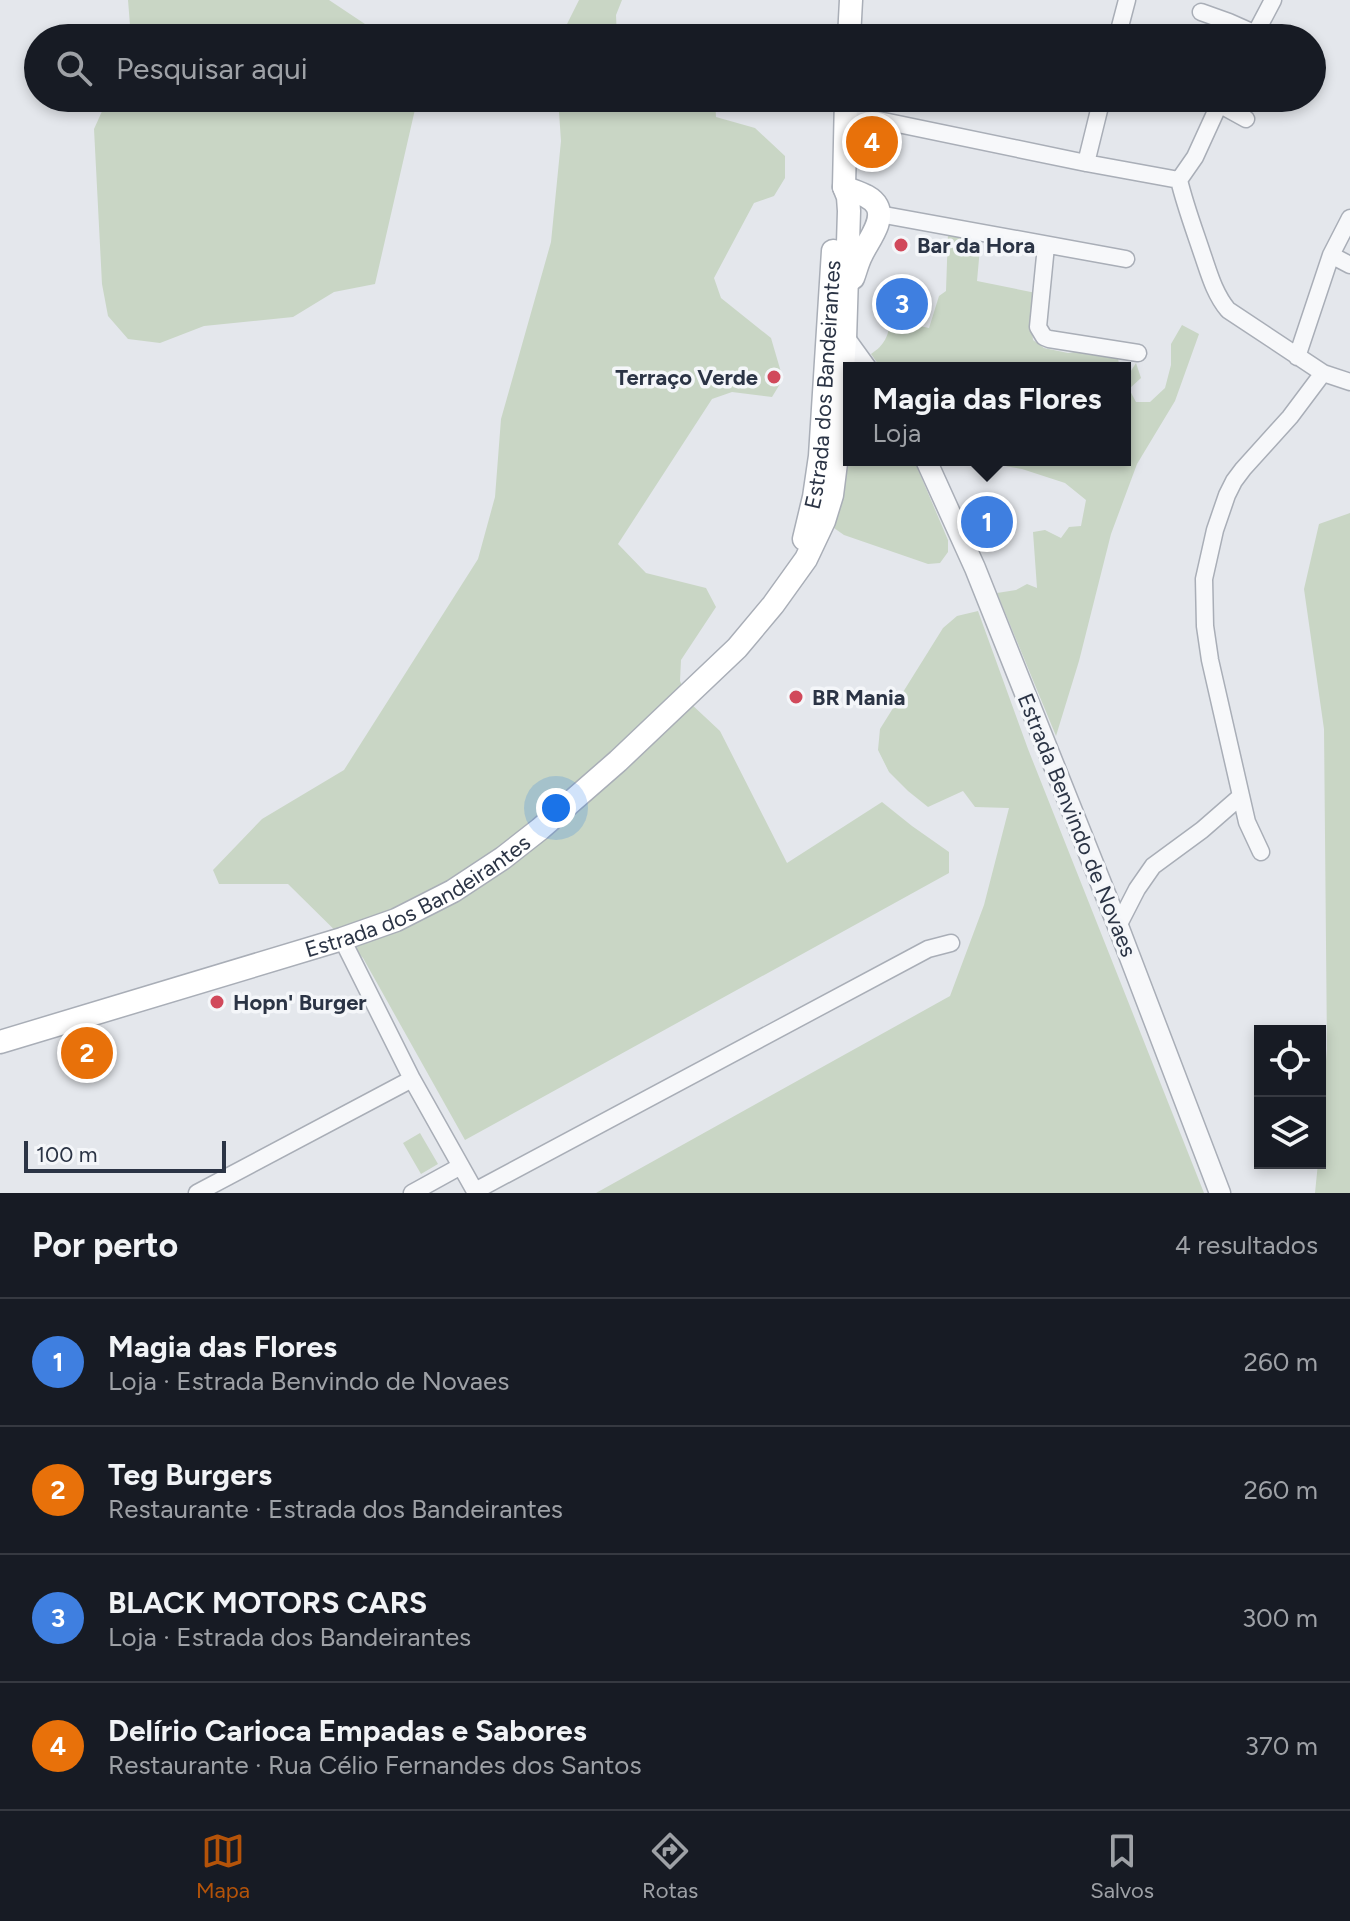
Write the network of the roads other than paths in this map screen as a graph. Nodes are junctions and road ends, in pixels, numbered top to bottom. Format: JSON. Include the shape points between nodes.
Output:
{"nodes":[{"id":1,"x":851,"y":0,"type":"edge"},
{"id":2,"x":1127,"y":0,"type":"edge"},
{"id":3,"x":1273,"y":0,"type":"edge"},
{"id":4,"x":1201,"y":12,"type":"dead end"},
{"id":5,"x":850,"y":24,"type":"edge"},
{"id":6,"x":1121,"y":24,"type":"edge"},
{"id":7,"x":1230,"y":24,"type":"edge"},
{"id":8,"x":1263,"y":24,"type":"edge"},
{"id":9,"x":846,"y":112,"type":"edge"},
{"id":10,"x":875,"y":112,"type":"edge"},
{"id":11,"x":1099,"y":112,"type":"edge"},
{"id":12,"x":1212,"y":112,"type":"edge"},
{"id":13,"x":1235,"y":112,"type":"edge"},
{"id":14,"x":1246,"y":119,"type":"dead end"},
{"id":15,"x":1086,"y":163,"type":"junction"},
{"id":16,"x":1179,"y":180,"type":"junction"},
{"id":17,"x":844,"y":187,"type":"junction"},
{"id":18,"x":879,"y":214,"type":"junction"},
{"id":19,"x":1350,"y":218,"type":"edge"},
{"id":20,"x":1046,"y":246,"type":"junction"},
{"id":21,"x":1331,"y":255,"type":"junction"},
{"id":22,"x":1126,"y":259,"type":"dead end"},
{"id":23,"x":1350,"y":265,"type":"edge"},
{"id":24,"x":838,"y":300,"type":"junction"},
{"id":25,"x":845,"y":340,"type":"junction"},
{"id":26,"x":1138,"y":353,"type":"dead end"},
{"id":27,"x":1297,"y":357,"type":"junction"},
{"id":28,"x":843,"y":362,"type":"edge"},
{"id":29,"x":862,"y":362,"type":"edge"},
{"id":30,"x":843,"y":367,"type":"edge"},
{"id":31,"x":1323,"y":373,"type":"junction"},
{"id":32,"x":1350,"y":382,"type":"edge"},
{"id":33,"x":843,"y":452,"type":"edge"},
{"id":34,"x":836,"y":463,"type":"junction"},
{"id":35,"x":929,"y":466,"type":"edge"},
{"id":36,"x":789,"y":582,"type":"junction"},
{"id":37,"x":1241,"y":796,"type":"junction"},
{"id":38,"x":1261,"y":852,"type":"dead end"},
{"id":39,"x":1118,"y":926,"type":"junction"},
{"id":40,"x":342,"y":939,"type":"junction"},
{"id":41,"x":951,"y":943,"type":"dead end"},
{"id":42,"x":0,"y":1042,"type":"edge"},
{"id":43,"x":412,"y":1079,"type":"junction"},
{"id":44,"x":461,"y":1166,"type":"junction"},
{"id":45,"x":475,"y":1192,"type":"edge"},
{"id":46,"x":197,"y":1193,"type":"edge"},
{"id":47,"x":412,"y":1193,"type":"edge"},
{"id":48,"x":1220,"y":1193,"type":"edge"}],
"edges":[{"from":1,"to":5,"type":"main road"},
{"from":2,"to":6,"type":"street"},
{"from":3,"to":8,"type":"street"},
{"from":4,"to":7,"type":"street"},
{"from":9,"to":17,"type":"main road","name":"Estrada dos Bandeirantes"},
{"from":10,"to":15,"type":"street"},
{"from":11,"to":15,"type":"street"},
{"from":12,"to":16,"type":"street","via":[[1195,157]]},
{"from":13,"to":14,"type":"street"},
{"from":15,"to":16,"type":"street"},
{"from":16,"to":27,"type":"street","via":[[1220,300]]},
{"from":17,"to":18,"type":"main road","via":[[871,200]]},
{"from":17,"to":24,"type":"main road","name":"Estrada dos Bandeirantes","via":[[849,211]]},
{"from":18,"to":20,"type":"street"},
{"from":18,"to":24,"type":"main road"},
{"from":19,"to":21,"type":"street"},
{"from":20,"to":22,"type":"street"},
{"from":20,"to":26,"type":"street","via":[[1040,332],[1049,339]]},
{"from":21,"to":23,"type":"street"},
{"from":21,"to":27,"type":"street"},
{"from":24,"to":25,"type":"main road","name":"Estrada dos Bandeirantes"},
{"from":24,"to":36,"type":"main road","name":"Estrada dos Bandeirantes","via":[[814,497]]},
{"from":25,"to":28,"type":"main road","name":"Estrada dos Bandeirantes"},
{"from":25,"to":29,"type":"street"},
{"from":27,"to":31,"type":"street"},
{"from":30,"to":34,"type":"main road","name":"Estrada dos Bandeirantes"},
{"from":31,"to":32,"type":"street"},
{"from":31,"to":37,"type":"street","via":[[1234,481],[1209,553],[1205,626]]},
{"from":33,"to":34,"type":"main road"},
{"from":34,"to":36,"type":"main road","name":"Estrada dos Bandeirantes","via":[[824,521]]},
{"from":35,"to":39,"type":"street","name":"Estrada Benvindo de Novaes"},
{"from":36,"to":40,"type":"main road","name":"Estrada dos Bandeirantes","via":[[737,648],[540,829],[453,891]]},
{"from":37,"to":38,"type":"street"},
{"from":37,"to":39,"type":"street","via":[[1153,866]]},
{"from":39,"to":48,"type":"street","name":"Estrada Benvindo de Novaes"},
{"from":40,"to":42,"type":"main road","name":"Estrada dos Bandeirantes"},
{"from":40,"to":43,"type":"street"},
{"from":41,"to":45,"type":"street","via":[[928,949]]},
{"from":43,"to":44,"type":"street"},
{"from":43,"to":46,"type":"street"},
{"from":44,"to":45,"type":"street"},
{"from":44,"to":47,"type":"street"}]}
